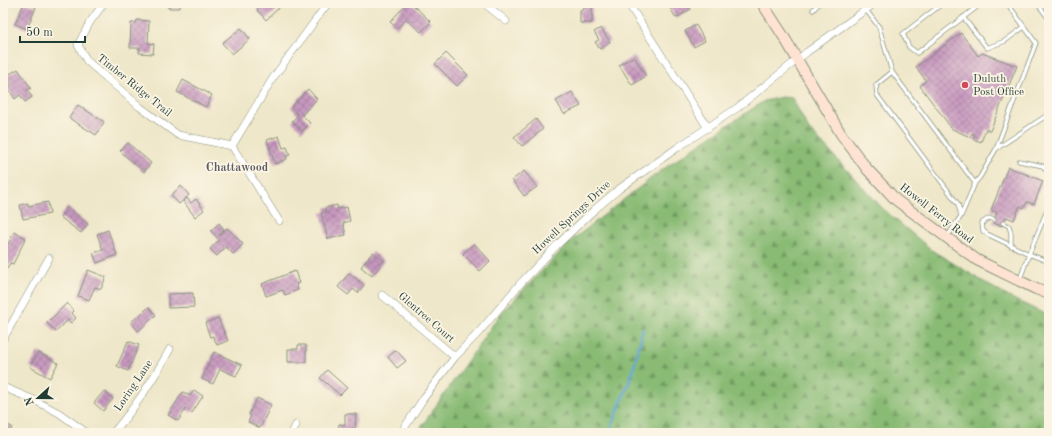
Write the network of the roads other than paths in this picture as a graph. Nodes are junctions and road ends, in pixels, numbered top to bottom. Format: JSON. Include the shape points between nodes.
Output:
{"nodes":[{"id":1,"x":104,"y":3,"type":"edge"},
{"id":2,"x":328,"y":3,"type":"edge"},
{"id":3,"x":484,"y":3,"type":"edge"},
{"id":4,"x":628,"y":3,"type":"edge"},
{"id":5,"x":762,"y":3,"type":"edge"},
{"id":6,"x":819,"y":3,"type":"edge"},
{"id":7,"x":875,"y":3,"type":"edge"},
{"id":8,"x":943,"y":3,"type":"edge"},
{"id":9,"x":982,"y":3,"type":"edge"},
{"id":10,"x":1007,"y":3,"type":"edge"},
{"id":11,"x":1037,"y":3,"type":"edge"},
{"id":12,"x":813,"y":10,"type":"dead end"},
{"id":13,"x":866,"y":10,"type":"junction"},
{"id":14,"x":963,"y":17,"type":"junction"},
{"id":15,"x":1049,"y":19,"type":"edge"},
{"id":16,"x":506,"y":22,"type":"dead end"},
{"id":17,"x":1024,"y":27,"type":"junction"},
{"id":18,"x":797,"y":60,"type":"junction"},
{"id":19,"x":892,"y":72,"type":"junction"},
{"id":20,"x":1049,"y":114,"type":"edge"},
{"id":21,"x":708,"y":128,"type":"junction"},
{"id":22,"x":232,"y":146,"type":"junction"},
{"id":23,"x":996,"y":149,"type":"junction"},
{"id":24,"x":1019,"y":161,"type":"dead end"},
{"id":25,"x":1049,"y":174,"type":"edge"},
{"id":26,"x":975,"y":183,"type":"junction"},
{"id":27,"x":1049,"y":206,"type":"edge"},
{"id":28,"x":961,"y":216,"type":"junction"},
{"id":29,"x":994,"y":220,"type":"dead end"},
{"id":30,"x":279,"y":221,"type":"dead end"},
{"id":31,"x":1003,"y":223,"type":"dead end"},
{"id":32,"x":946,"y":238,"type":"junction"},
{"id":33,"x":1011,"y":246,"type":"junction"},
{"id":34,"x":1029,"y":254,"type":"junction"},
{"id":35,"x":49,"y":258,"type":"dead end"},
{"id":36,"x":1049,"y":262,"type":"edge"},
{"id":37,"x":1019,"y":281,"type":"junction"},
{"id":38,"x":382,"y":294,"type":"dead end"},
{"id":39,"x":1049,"y":294,"type":"edge"},
{"id":40,"x":3,"y":339,"type":"edge"},
{"id":41,"x":170,"y":349,"type":"dead end"},
{"id":42,"x":455,"y":358,"type":"junction"},
{"id":43,"x":3,"y":388,"type":"edge"},
{"id":44,"x":296,"y":425,"type":"dead end"},
{"id":45,"x":87,"y":433,"type":"edge"},
{"id":46,"x":114,"y":433,"type":"edge"},
{"id":47,"x":292,"y":433,"type":"edge"},
{"id":48,"x":401,"y":433,"type":"edge"}],
"edges":[{"from":1,"to":22,"type":"street","name":"Timber Ridge Trail","via":[[78,45],[88,61],[140,107],[178,135]]},
{"from":2,"to":22,"type":"street","via":[[273,78]]},
{"from":3,"to":16,"type":"street"},
{"from":4,"to":21,"type":"street"},
{"from":5,"to":18,"type":"street","name":"Howell Ferry Road"},
{"from":6,"to":12,"type":"lane"},
{"from":7,"to":13,"type":"street","name":"Howell Springs Drive"},
{"from":8,"to":14,"type":"lane","via":[[903,34],[909,47],[917,53]]},
{"from":9,"to":14,"type":"lane"},
{"from":10,"to":17,"type":"lane"},
{"from":11,"to":15,"type":"lane"},
{"from":13,"to":18,"type":"street","name":"Howell Springs Drive"},
{"from":13,"to":19,"type":"lane","via":[[878,27]]},
{"from":14,"to":17,"type":"lane","via":[[987,48],[1005,41]]},
{"from":17,"to":23,"type":"lane","via":[[1036,43]]},
{"from":18,"to":21,"type":"street","name":"Howell Springs Drive"},
{"from":18,"to":32,"type":"street","name":"Howell Ferry Road","via":[[841,134],[867,169],[896,200]]},
{"from":19,"to":26,"type":"lane"},
{"from":19,"to":28,"type":"lane","via":[[876,85],[877,95],[958,204]]},
{"from":20,"to":23,"type":"lane"},
{"from":21,"to":42,"type":"street","name":"Howell Springs Drive","via":[[625,184],[594,210],[519,285]]},
{"from":22,"to":30,"type":"street"},
{"from":23,"to":26,"type":"lane"},
{"from":24,"to":25,"type":"lane","via":[[1043,166]]},
{"from":26,"to":28,"type":"lane"},
{"from":27,"to":34,"type":"lane"},
{"from":28,"to":32,"type":"lane"},
{"from":29,"to":33,"type":"lane","via":[[984,220],[983,231]]},
{"from":31,"to":33,"type":"lane","via":[[1009,226]]},
{"from":32,"to":37,"type":"street","name":"Howell Ferry Road","via":[[977,260]]},
{"from":33,"to":34,"type":"lane"},
{"from":34,"to":36,"type":"lane"},
{"from":34,"to":37,"type":"lane"},
{"from":35,"to":40,"type":"street"},
{"from":37,"to":39,"type":"street","name":"Howell Ferry Road"},
{"from":38,"to":42,"type":"street","name":"Glentree Court"},
{"from":41,"to":46,"type":"street","name":"Loring Lane"},
{"from":42,"to":48,"type":"street","name":"Howell Springs Drive","via":[[423,399]]},
{"from":43,"to":45,"type":"street","via":[[34,400]]},
{"from":44,"to":47,"type":"street"}]}
